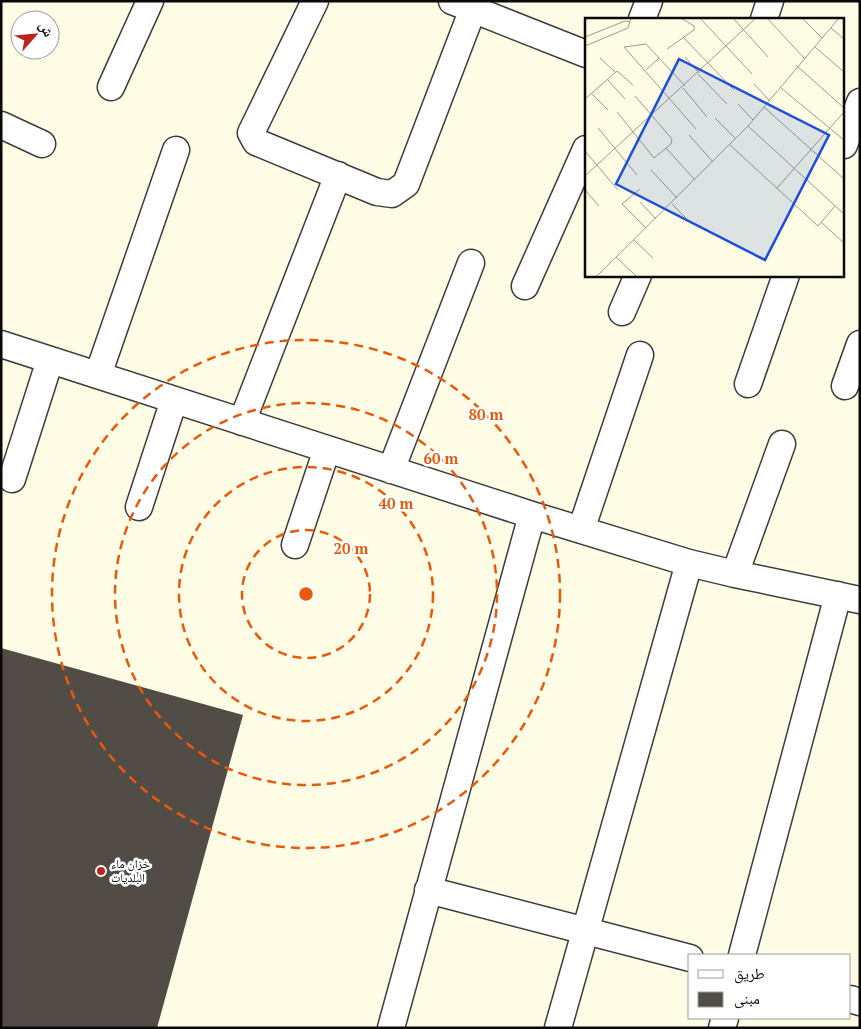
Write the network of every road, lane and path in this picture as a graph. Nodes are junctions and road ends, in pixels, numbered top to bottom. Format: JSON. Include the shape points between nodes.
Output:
{"nodes":[{"id":1,"x":150,"y":1,"type":"edge"},
{"id":2,"x":315,"y":1,"type":"edge"},
{"id":3,"x":649,"y":1,"type":"edge"},
{"id":4,"x":770,"y":1,"type":"edge"},
{"id":5,"x":467,"y":4,"type":"edge"},
{"id":6,"x":642,"y":18,"type":"edge"},
{"id":7,"x":764,"y":18,"type":"edge"},
{"id":8,"x":585,"y":54,"type":"edge"},
{"id":9,"x":111,"y":87,"type":"dead end"},
{"id":10,"x":860,"y":102,"type":"edge"},
{"id":11,"x":1,"y":125,"type":"edge"},
{"id":12,"x":42,"y":144,"type":"dead end"},
{"id":13,"x":849,"y":147,"type":"edge"},
{"id":14,"x":176,"y":150,"type":"dead end"},
{"id":15,"x":585,"y":151,"type":"edge"},
{"id":16,"x":338,"y":175,"type":"junction"},
{"id":17,"x":471,"y":263,"type":"dead end"},
{"id":18,"x":638,"y":276,"type":"edge"},
{"id":19,"x":786,"y":276,"type":"edge"},
{"id":20,"x":525,"y":286,"type":"dead end"},
{"id":21,"x":622,"y":312,"type":"dead end"},
{"id":22,"x":1,"y":344,"type":"edge"},
{"id":23,"x":860,"y":344,"type":"edge"},
{"id":24,"x":640,"y":355,"type":"dead end"},
{"id":25,"x":50,"y":360,"type":"junction"},
{"id":26,"x":98,"y":375,"type":"junction"},
{"id":27,"x":748,"y":384,"type":"dead end"},
{"id":28,"x":845,"y":386,"type":"dead end"},
{"id":29,"x":174,"y":400,"type":"junction"},
{"id":30,"x":242,"y":422,"type":"junction"},
{"id":31,"x":782,"y":444,"type":"dead end"},
{"id":32,"x":327,"y":449,"type":"junction"},
{"id":33,"x":391,"y":470,"type":"junction"},
{"id":34,"x":12,"y":479,"type":"dead end"},
{"id":35,"x":139,"y":507,"type":"dead end"},
{"id":36,"x":532,"y":515,"type":"junction"},
{"id":37,"x":581,"y":530,"type":"junction"},
{"id":38,"x":296,"y":545,"type":"dead end"},
{"id":39,"x":689,"y":563,"type":"junction"},
{"id":40,"x":735,"y":574,"type":"junction"},
{"id":41,"x":849,"y":597,"type":"edge"},
{"id":42,"x":428,"y":890,"type":"junction"},
{"id":43,"x":585,"y":931,"type":"junction"},
{"id":44,"x":742,"y":954,"type":"edge"},
{"id":45,"x":688,"y":957,"type":"edge"},
{"id":46,"x":391,"y":1028,"type":"edge"},
{"id":47,"x":558,"y":1028,"type":"edge"}],
"edges":[{"from":1,"to":9,"type":"street"},
{"from":2,"to":16,"type":"street","via":[[251,133],[256,142]]},
{"from":3,"to":6,"type":"street"},
{"from":4,"to":7,"type":"street"},
{"from":5,"to":8,"type":"street"},
{"from":5,"to":16,"type":"street","via":[[406,184],[392,194],[377,192]]},
{"from":10,"to":13,"type":"street"},
{"from":11,"to":12,"type":"street"},
{"from":14,"to":26,"type":"street"},
{"from":15,"to":20,"type":"street"},
{"from":16,"to":30,"type":"street"},
{"from":17,"to":33,"type":"street"},
{"from":18,"to":21,"type":"street"},
{"from":19,"to":27,"type":"street"},
{"from":22,"to":25,"type":"street"},
{"from":23,"to":28,"type":"street"},
{"from":24,"to":37,"type":"street"},
{"from":25,"to":26,"type":"street"},
{"from":25,"to":34,"type":"street"},
{"from":26,"to":29,"type":"street"},
{"from":29,"to":30,"type":"street"},
{"from":29,"to":35,"type":"street"},
{"from":30,"to":32,"type":"street"},
{"from":31,"to":40,"type":"street"},
{"from":32,"to":33,"type":"street"},
{"from":32,"to":38,"type":"street"},
{"from":33,"to":36,"type":"street"},
{"from":36,"to":37,"type":"street"},
{"from":36,"to":42,"type":"street"},
{"from":37,"to":39,"type":"street"},
{"from":39,"to":40,"type":"street"},
{"from":39,"to":43,"type":"street"},
{"from":40,"to":41,"type":"street"},
{"from":41,"to":44,"type":"street"},
{"from":42,"to":43,"type":"street"},
{"from":42,"to":46,"type":"street"},
{"from":43,"to":45,"type":"street"},
{"from":43,"to":47,"type":"street"}]}
